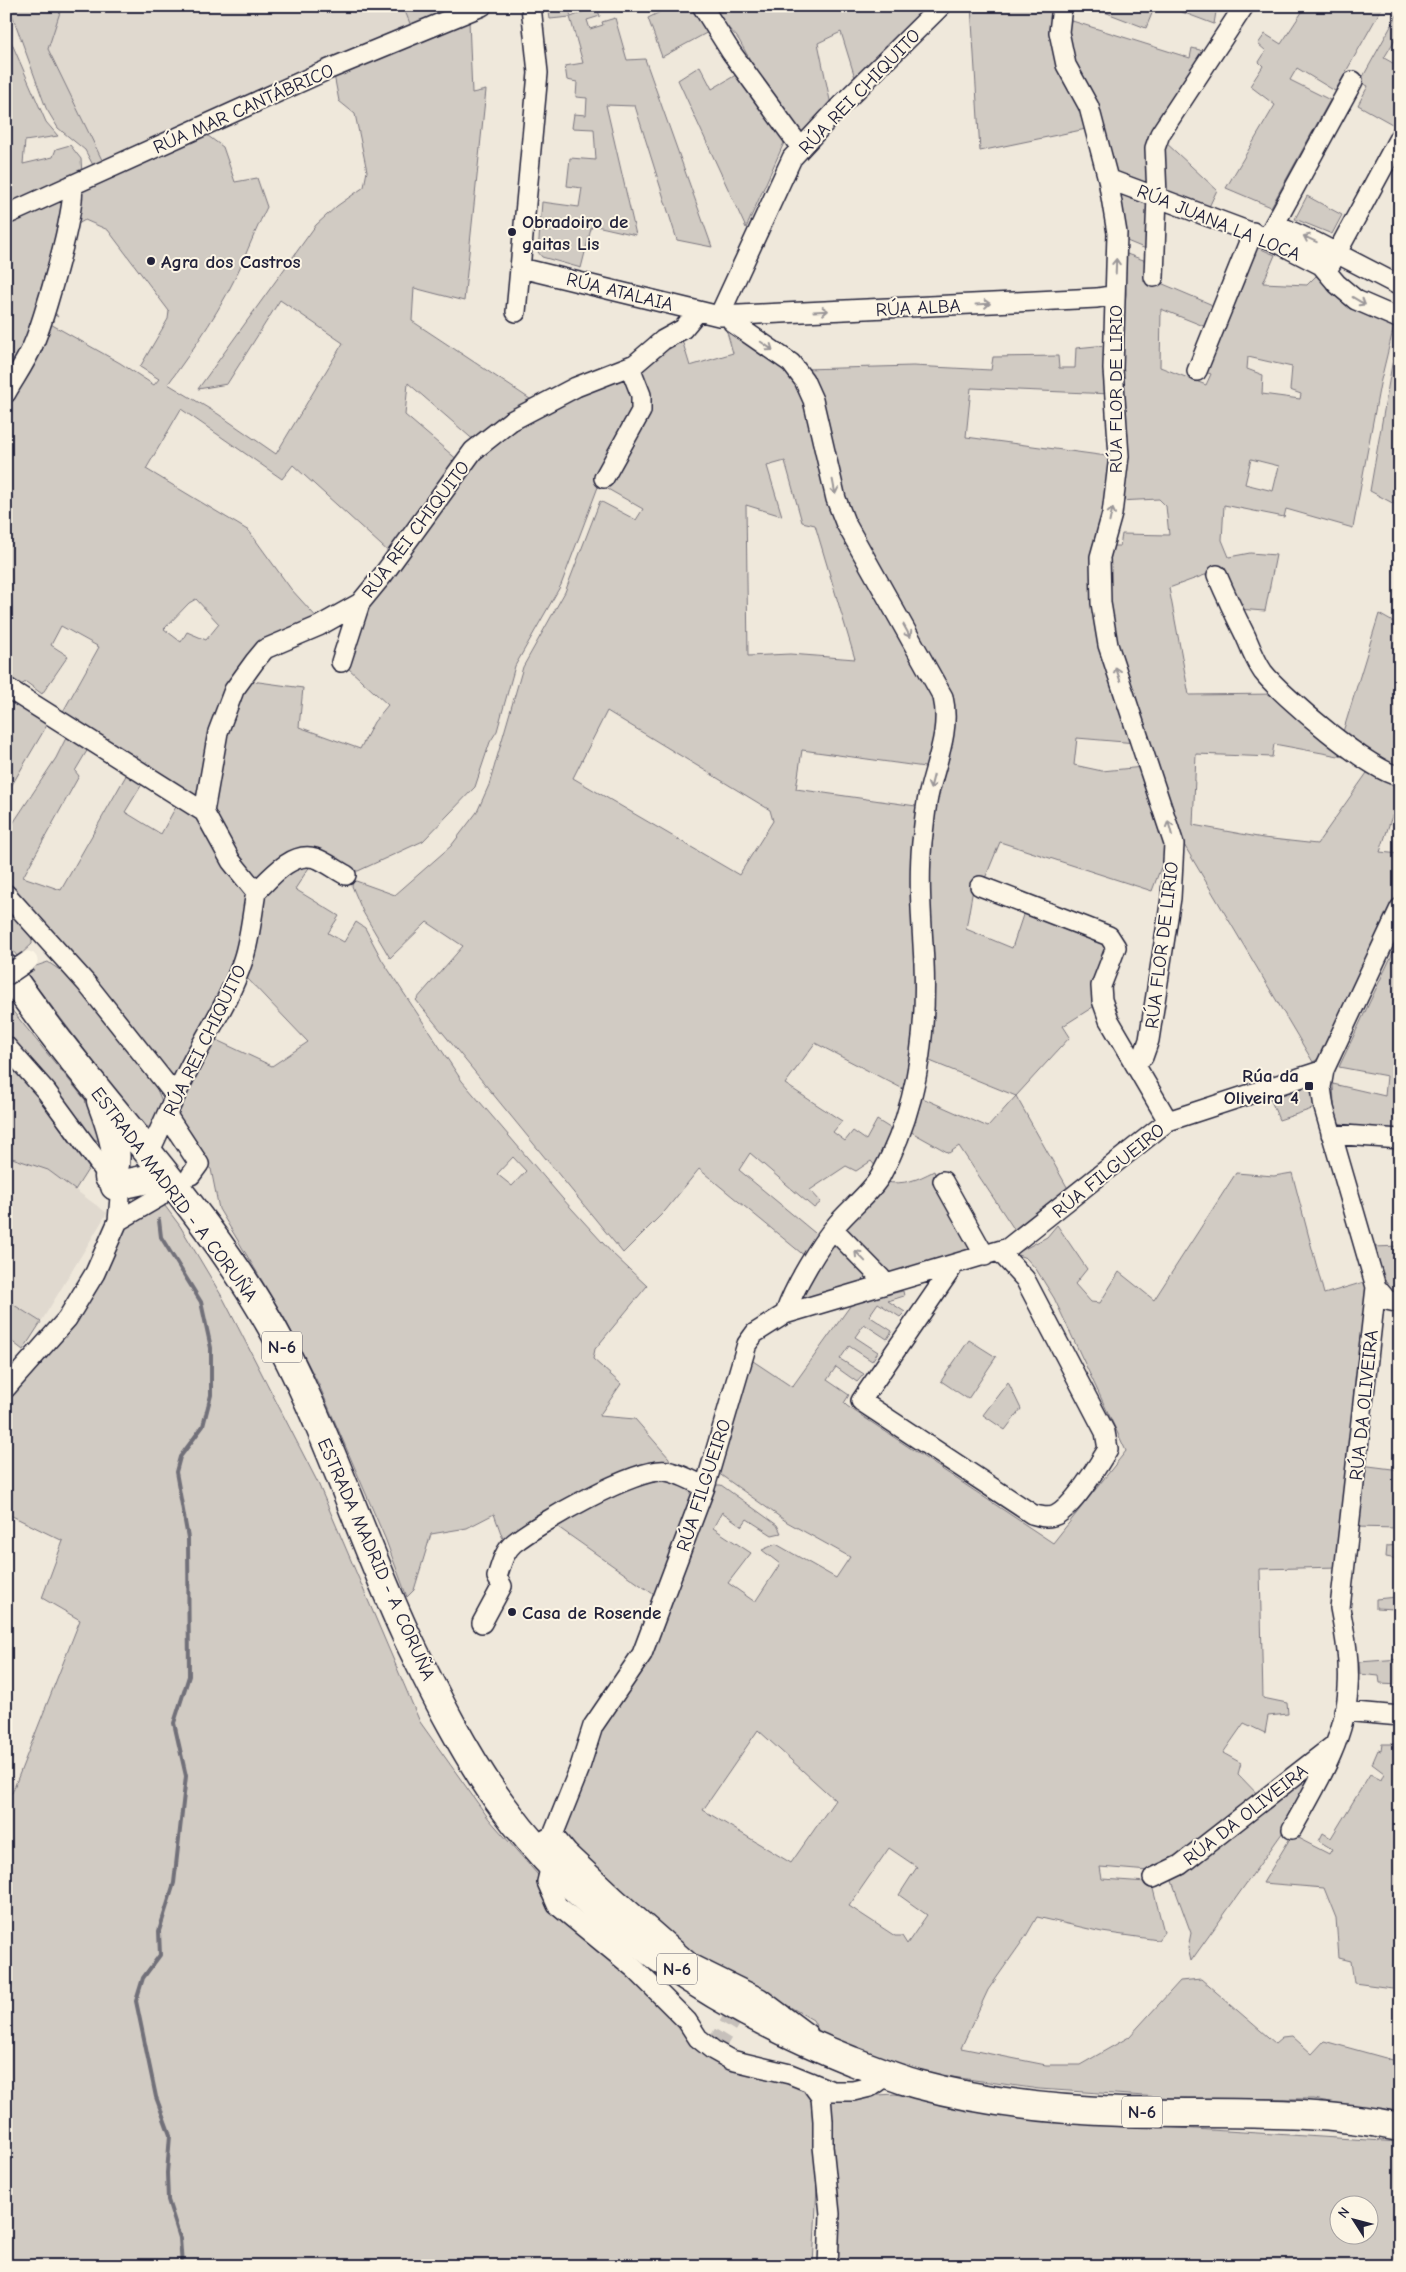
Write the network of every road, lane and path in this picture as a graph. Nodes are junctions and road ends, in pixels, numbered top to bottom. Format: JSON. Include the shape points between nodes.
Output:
{"nodes":[{"id":1,"x":482,"y":6,"type":"edge"},
{"id":2,"x":531,"y":6,"type":"edge"},
{"id":3,"x":702,"y":6,"type":"edge"},
{"id":4,"x":941,"y":6,"type":"edge"},
{"id":5,"x":1062,"y":6,"type":"edge"},
{"id":6,"x":1244,"y":6,"type":"edge"},
{"id":7,"x":1353,"y":81,"type":"dead end"},
{"id":8,"x":1400,"y":136,"type":"edge"},
{"id":9,"x":802,"y":148,"type":"junction"},
{"id":10,"x":1108,"y":179,"type":"junction"},
{"id":11,"x":72,"y":185,"type":"junction"},
{"id":12,"x":1156,"y":196,"type":"junction"},
{"id":13,"x":6,"y":214,"type":"edge"},
{"id":14,"x":1265,"y":231,"type":"junction"},
{"id":15,"x":1337,"y":253,"type":"junction"},
{"id":16,"x":521,"y":268,"type":"junction"},
{"id":17,"x":1327,"y":271,"type":"junction"},
{"id":18,"x":1154,"y":277,"type":"dead end"},
{"id":19,"x":1400,"y":286,"type":"edge"},
{"id":20,"x":1115,"y":295,"type":"junction"},
{"id":21,"x":698,"y":311,"type":"junction"},
{"id":22,"x":516,"y":312,"type":"dead end"},
{"id":23,"x":725,"y":316,"type":"junction"},
{"id":24,"x":1400,"y":319,"type":"edge"},
{"id":25,"x":630,"y":367,"type":"junction"},
{"id":26,"x":1197,"y":371,"type":"dead end"},
{"id":27,"x":6,"y":393,"type":"edge"},
{"id":28,"x":604,"y":478,"type":"dead end"},
{"id":29,"x":1217,"y":575,"type":"dead end"},
{"id":30,"x":360,"y":603,"type":"junction"},
{"id":31,"x":341,"y":662,"type":"dead end"},
{"id":32,"x":6,"y":687,"type":"edge"},
{"id":33,"x":1400,"y":776,"type":"edge"},
{"id":34,"x":204,"y":812,"type":"junction"},
{"id":35,"x":346,"y":875,"type":"dead end"},
{"id":36,"x":980,"y":886,"type":"dead end"},
{"id":37,"x":256,"y":892,"type":"junction"},
{"id":38,"x":6,"y":894,"type":"edge"},
{"id":39,"x":1400,"y":908,"type":"edge"},
{"id":40,"x":50,"y":945,"type":"junction"},
{"id":41,"x":17,"y":965,"type":"edge"},
{"id":42,"x":6,"y":976,"type":"edge"},
{"id":43,"x":6,"y":1046,"type":"edge"},
{"id":44,"x":1135,"y":1061,"type":"junction"},
{"id":45,"x":1324,"y":1070,"type":"junction"},
{"id":46,"x":97,"y":1087,"type":"junction"},
{"id":47,"x":175,"y":1095,"type":"junction"},
{"id":48,"x":168,"y":1117,"type":"junction"},
{"id":49,"x":1168,"y":1121,"type":"junction"},
{"id":50,"x":1332,"y":1134,"type":"junction"},
{"id":51,"x":1400,"y":1139,"type":"edge"},
{"id":52,"x":149,"y":1153,"type":"junction"},
{"id":53,"x":943,"y":1181,"type":"dead end"},
{"id":54,"x":112,"y":1182,"type":"junction"},
{"id":55,"x":172,"y":1182,"type":"junction"},
{"id":56,"x":118,"y":1221,"type":"junction"},
{"id":57,"x":833,"y":1229,"type":"junction"},
{"id":58,"x":992,"y":1254,"type":"junction"},
{"id":59,"x":954,"y":1265,"type":"junction"},
{"id":60,"x":884,"y":1284,"type":"junction"},
{"id":61,"x":1376,"y":1287,"type":"junction"},
{"id":62,"x":1398,"y":1306,"type":"edge"},
{"id":63,"x":785,"y":1314,"type":"junction"},
{"id":64,"x":6,"y":1388,"type":"edge"},
{"id":65,"x":705,"y":1488,"type":"junction"},
{"id":66,"x":482,"y":1623,"type":"dead end"},
{"id":67,"x":1344,"y":1711,"type":"junction"},
{"id":68,"x":1400,"y":1716,"type":"edge"},
{"id":69,"x":1334,"y":1745,"type":"junction"},
{"id":70,"x":1292,"y":1829,"type":"dead end"},
{"id":71,"x":546,"y":1849,"type":"junction"},
{"id":72,"x":1152,"y":1878,"type":"dead end"},
{"id":73,"x":887,"y":2075,"type":"junction"},
{"id":74,"x":810,"y":2082,"type":"junction"},
{"id":75,"x":1400,"y":2127,"type":"edge"},
{"id":76,"x":828,"y":2266,"type":"edge"}],
"edges":[{"from":1,"to":11,"type":"street","name":"RÚA MAR CANTÁBRICO","via":[[327,70]]},
{"from":2,"to":16,"type":"street","via":[[538,73]]},
{"from":3,"to":9,"type":"street","via":[[731,52]]},
{"from":4,"to":9,"type":"street","name":"RÚA REI CHIQUITO"},
{"from":5,"to":10,"type":"street","name":"RÚA FLOR DE LIRIO","via":[[1059,32],[1066,65],[1089,107]]},
{"from":6,"to":12,"type":"street","via":[[1159,136],[1155,148]]},
{"from":7,"to":14,"type":"street"},
{"from":8,"to":15,"type":"street"},
{"from":9,"to":23,"type":"street","name":"RÚA REI CHIQUITO","via":[[792,158]]},
{"from":10,"to":12,"type":"street","name":"RÚA JUANA LA LOCA"},
{"from":20,"to":10,"type":"street","name":"RÚA FLOR DE LIRIO","one_way":true,"via":[[1117,233]]},
{"from":11,"to":13,"type":"street","name":"RÚA MAR CANTÁBRICO"},
{"from":11,"to":27,"type":"street","via":[[74,191],[68,223],[42,322],[32,348]]},
{"from":12,"to":14,"type":"street","name":"RÚA JUANA LA LOCA"},
{"from":12,"to":18,"type":"street"},
{"from":15,"to":14,"type":"street","name":"RÚA JUANA LA LOCA","one_way":true},
{"from":14,"to":17,"type":"street","name":"RÚA JUANA LA LOCA"},
{"from":14,"to":26,"type":"street"},
{"from":15,"to":17,"type":"street"},
{"from":15,"to":19,"type":"street","name":"RÚA JUANA LA LOCA"},
{"from":16,"to":21,"type":"street","name":"RÚA ATALAIA"},
{"from":16,"to":22,"type":"street"},
{"from":17,"to":24,"type":"street","name":"RÚA JUANA LA LOCA","one_way":true,"via":[[1356,300]]},
{"from":23,"to":20,"type":"street","name":"RÚA ALBA","one_way":true},
{"from":44,"to":20,"type":"street","name":"RÚA FLOR DE LIRIO","one_way":true,"via":[[1143,1057],[1149,1040],[1171,898],[1174,844],[1108,645],[1101,604],[1100,557],[1112,514],[1119,456],[1113,369]]},
{"from":21,"to":23,"type":"street","name":"RÚA ATALAIA"},
{"from":21,"to":25,"type":"street","name":"RÚA REI CHIQUITO","via":[[683,329],[662,340]]},
{"from":23,"to":57,"type":"street","one_way":true,"via":[[791,363],[804,380],[845,522],[943,697],[946,709],[946,725],[928,797],[922,843],[920,886],[924,1001],[922,1049],[913,1096],[880,1177]]},
{"from":25,"to":28,"type":"street","via":[[641,395],[640,411]]},
{"from":25,"to":30,"type":"street","name":"RÚA REI CHIQUITO","via":[[576,387],[511,421],[473,451]]},
{"from":29,"to":33,"type":"street","via":[[1263,671],[1273,682],[1310,716],[1367,760]]},
{"from":30,"to":31,"type":"street"},
{"from":30,"to":34,"type":"street","name":"RÚA REI CHIQUITO","via":[[265,649],[255,661],[234,690],[218,732]]},
{"from":32,"to":34,"type":"street"},
{"from":34,"to":37,"type":"street","via":[[231,860]]},
{"from":35,"to":37,"type":"street","via":[[314,858],[297,859],[275,873]]},
{"from":36,"to":44,"type":"street","via":[[1109,936],[1116,946],[1101,986],[1102,1000],[1109,1020]]},
{"from":37,"to":47,"type":"street","name":"RÚA REI CHIQUITO","via":[[241,967],[217,1022]]},
{"from":38,"to":40,"type":"street"},
{"from":39,"to":45,"type":"street"},
{"from":40,"to":41,"type":"street"},
{"from":40,"to":47,"type":"street","via":[[87,984]]},
{"from":41,"to":42,"type":"street","bridge":true},
{"from":41,"to":46,"type":"highway","name":"ESTRADA MADRID - A CORUÑA","number":"N-6","via":[[34,1009]]},
{"from":43,"to":54,"type":"street","via":[[46,1091]]},
{"from":44,"to":49,"type":"street"},
{"from":45,"to":49,"type":"street","name":"RÚA FILGUEIRO"},
{"from":45,"to":50,"type":"street","name":"RÚA DA OLIVEIRA","via":[[1321,1087]]},
{"from":46,"to":52,"type":"highway","name":"ESTRADA MADRID - A CORUÑA","number":"N-6"},
{"from":46,"to":54,"type":"highway","via":[[117,1162]]},
{"from":47,"to":48,"type":"street","name":"RÚA REI CHIQUITO"},
{"from":48,"to":52,"type":"street","name":"RÚA REI CHIQUITO"},
{"from":48,"to":55,"type":"street","via":[[199,1164],[196,1171]]},
{"from":49,"to":58,"type":"street","name":"RÚA FILGUEIRO","via":[[1026,1236]]},
{"from":50,"to":51,"type":"street"},
{"from":50,"to":61,"type":"street","name":"RÚA DA OLIVEIRA"},
{"from":52,"to":55,"type":"highway","name":"ESTRADA MADRID - A CORUÑA","number":"N-6"},
{"from":53,"to":58,"type":"street"},
{"from":54,"to":55,"type":"highway"},
{"from":54,"to":56,"type":"street","via":[[120,1197]]},
{"from":55,"to":56,"type":"street"},
{"from":55,"to":71,"type":"highway","name":"ESTRADA MADRID - A CORUÑA","number":"N-6","via":[[237,1271],[280,1344],[342,1478],[406,1634],[472,1761],[504,1808]]},
{"from":56,"to":64,"type":"street","via":[[95,1273],[67,1318]]},
{"from":60,"to":57,"type":"street","one_way":true},
{"from":57,"to":63,"type":"street","via":[[795,1290]]},
{"from":58,"to":59,"type":"street","name":"RÚA FILGUEIRO"},
{"from":58,"to":59,"type":"street","via":[[1025,1279],[1105,1432],[1108,1449],[1102,1459],[1067,1506],[1055,1515],[1032,1514],[861,1401]]},
{"from":59,"to":60,"type":"street","name":"RÚA FILGUEIRO"},
{"from":60,"to":63,"type":"street","name":"RÚA FILGUEIRO"},
{"from":61,"to":62,"type":"street","via":[[1381,1296]]},
{"from":61,"to":67,"type":"street","name":"RÚA DA OLIVEIRA","via":[[1340,1608],[1347,1645],[1348,1689]]},
{"from":63,"to":65,"type":"street","name":"RÚA FILGUEIRO","via":[[755,1334],[748,1344]]},
{"from":65,"to":66,"type":"street","via":[[666,1471],[654,1472],[628,1478],[581,1502],[513,1544],[502,1559],[497,1577],[502,1586]]},
{"from":65,"to":71,"type":"street","name":"RÚA FILGUEIRO","via":[[642,1654],[593,1726],[576,1778]]},
{"from":67,"to":68,"type":"street"},
{"from":67,"to":69,"type":"street","name":"RÚA DA OLIVEIRA"},
{"from":69,"to":70,"type":"street","name":"RÚA DA OLIVEIRA","via":[[1327,1765]]},
{"from":69,"to":72,"type":"street","name":"RÚA DA OLIVEIRA","via":[[1180,1865]]},
{"from":71,"to":73,"type":"highway","name":"ESTRADA MADRID - A CORUÑA","number":"N-6","via":[[632,1936],[698,1985],[768,2025]]},
{"from":71,"to":74,"type":"street","name":"RÚA FILGUEIRO","via":[[547,1882],[556,1905],[636,1969],[682,2016],[698,2038],[731,2060],[762,2066]]},
{"from":73,"to":74,"type":"street","name":"RÚA FILGUEIRO","via":[[870,2087],[853,2091],[832,2091]]},
{"from":73,"to":75,"type":"highway","name":"ESTRADA MADRID - A CORUÑA","number":"N-6","via":[[967,2095],[1039,2105],[1120,2112],[1300,2115]]},
{"from":74,"to":76,"type":"street","via":[[821,2097],[822,2146],[830,2214]]}]}
